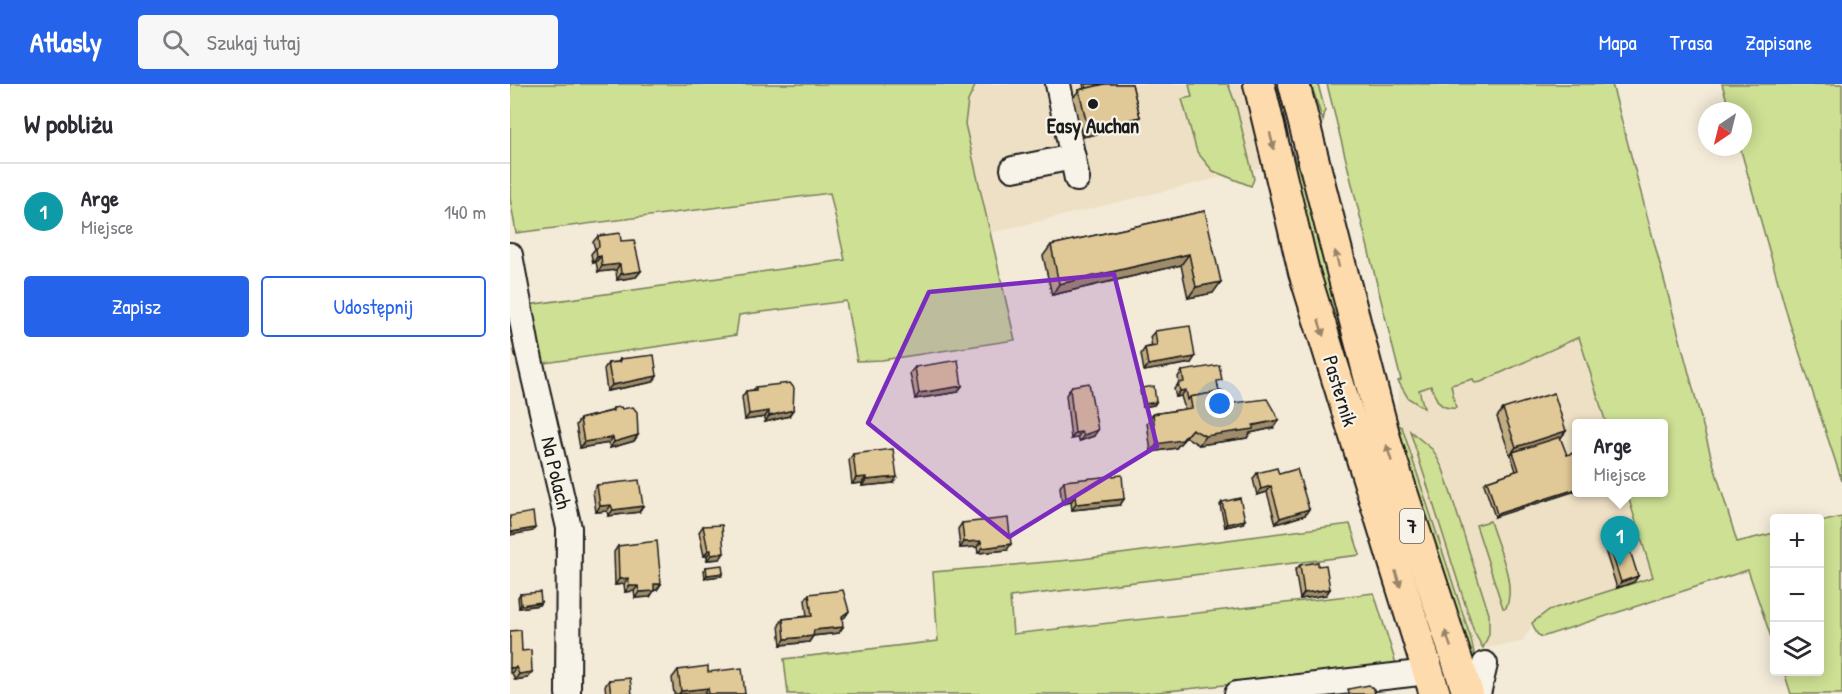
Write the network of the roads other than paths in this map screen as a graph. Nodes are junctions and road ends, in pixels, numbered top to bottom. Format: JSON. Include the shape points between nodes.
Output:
{"nodes":[{"id":1,"x":1058,"y":84,"type":"edge"},
{"id":2,"x":1258,"y":84,"type":"edge"},
{"id":3,"x":1294,"y":84,"type":"edge"},
{"id":4,"x":1013,"y":169,"type":"dead end"},
{"id":5,"x":510,"y":255,"type":"edge"},
{"id":6,"x":1485,"y":664,"type":"dead end"},
{"id":7,"x":1431,"y":683,"type":"edge"},
{"id":8,"x":568,"y":694,"type":"edge"},
{"id":9,"x":1237,"y":694,"type":"edge"},
{"id":10,"x":1468,"y":694,"type":"edge"},
{"id":11,"x":1478,"y":694,"type":"edge"}],
"edges":[{"from":1,"to":4,"type":"street","via":[[1075,168]]},
{"from":2,"to":7,"type":"main road","name":"Pasternik","number":"7","one_way":true,"via":[[1304,272]]},
{"from":10,"to":3,"type":"main road","name":"Pasternik","number":"7","one_way":true,"via":[[1387,446]]},
{"from":5,"to":8,"type":"street","name":"Na Polach","via":[[569,528]]},
{"from":6,"to":11,"type":"street"},
{"from":7,"to":9,"type":"street"}]}
